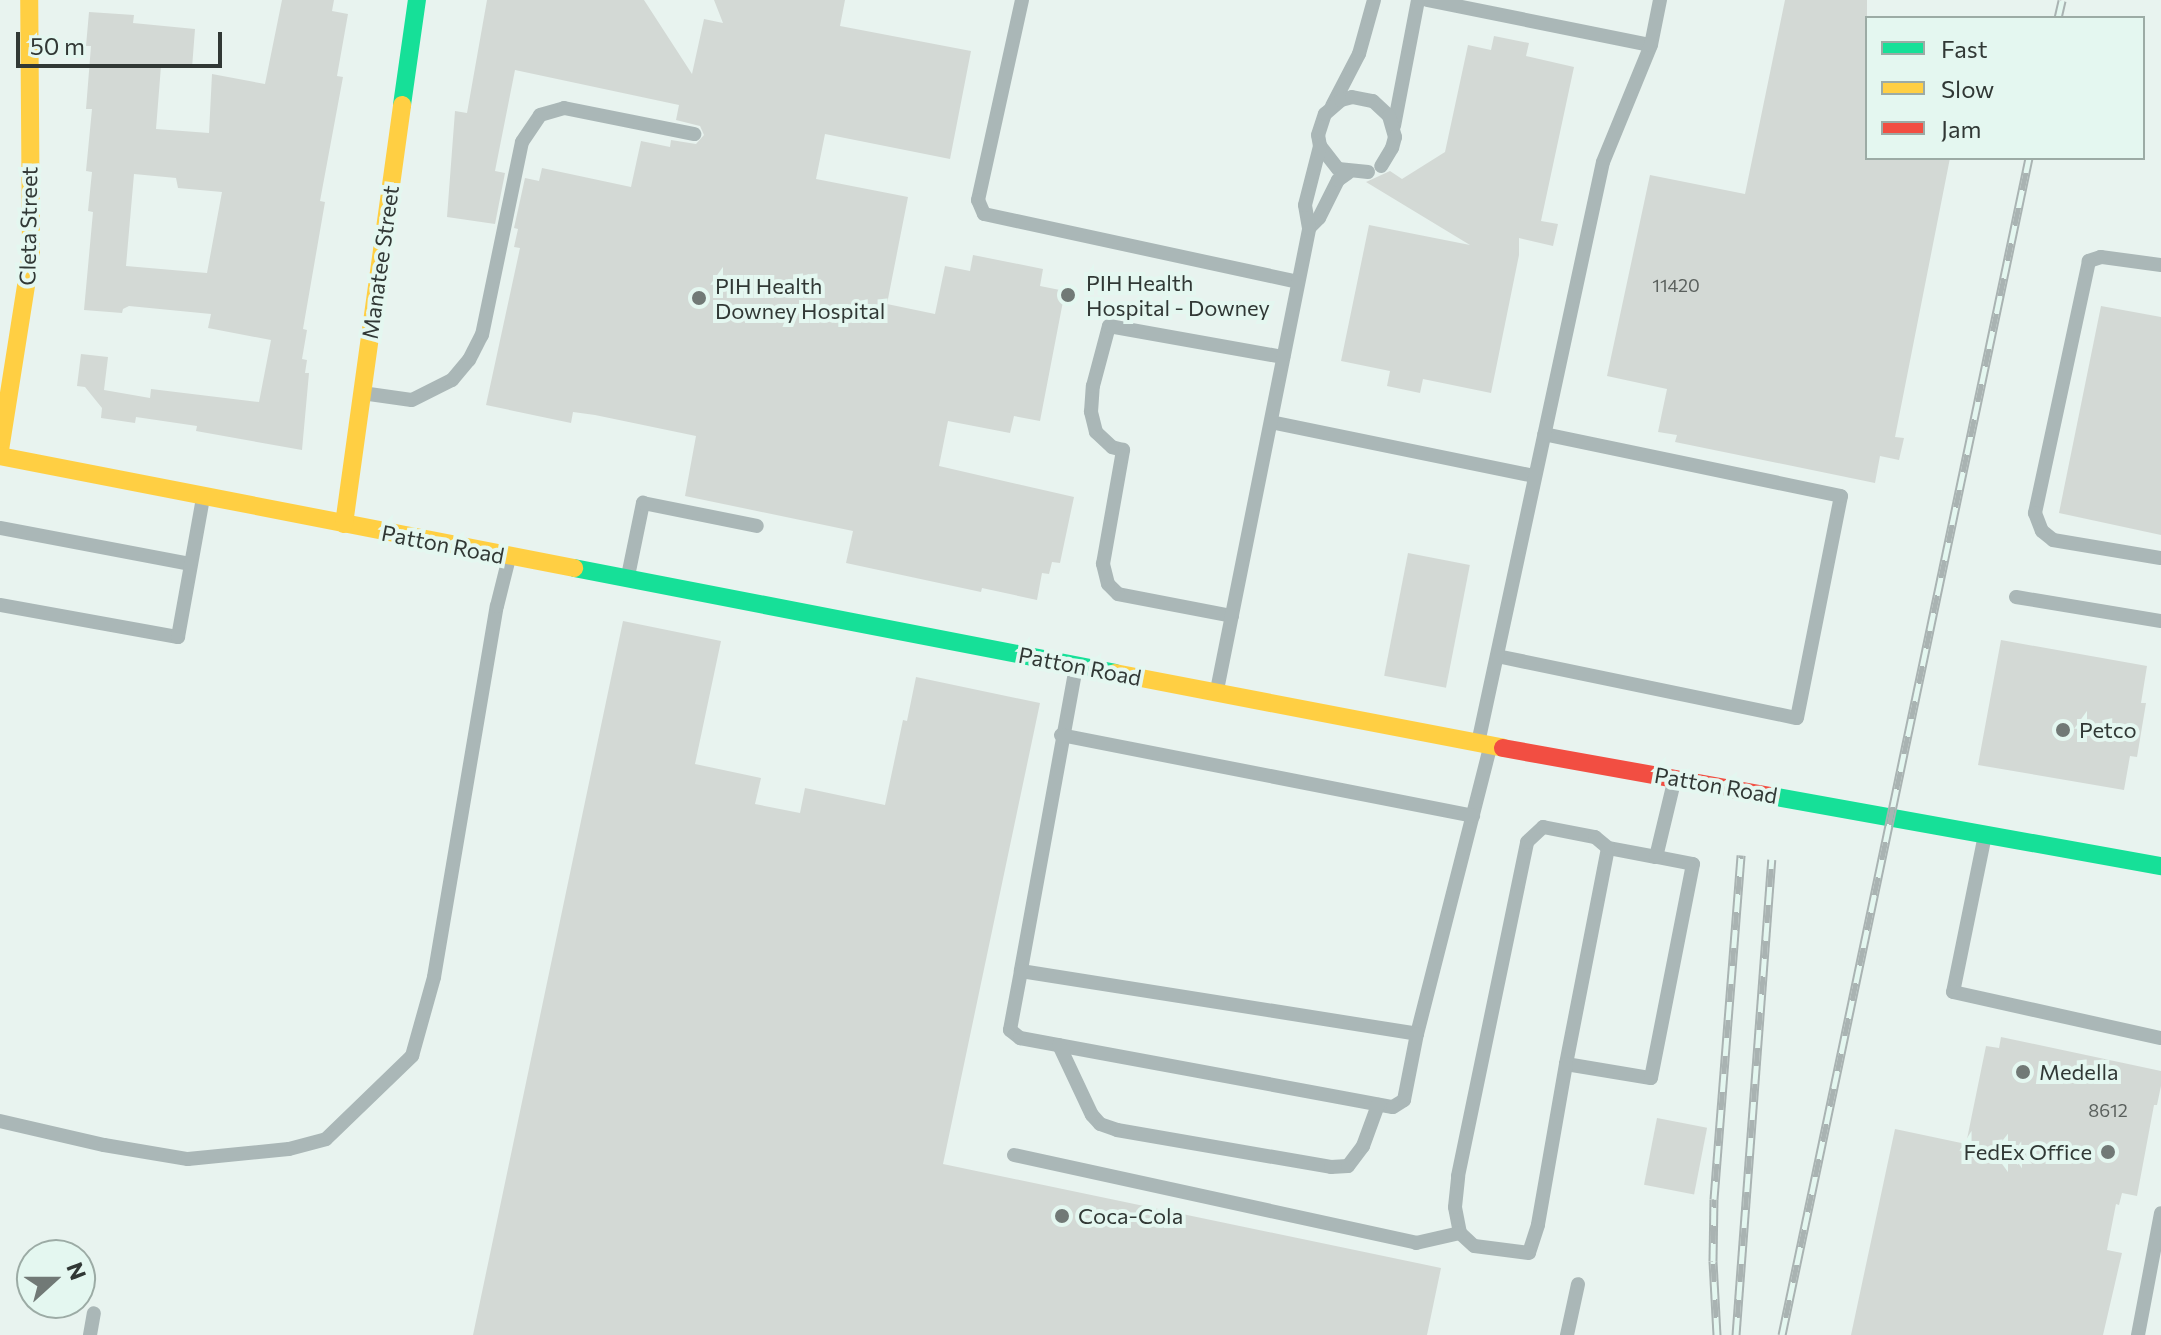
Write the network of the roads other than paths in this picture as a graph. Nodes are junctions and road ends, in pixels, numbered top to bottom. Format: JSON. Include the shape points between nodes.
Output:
{"nodes":[{"id":1,"x":29,"y":0,"type":"edge"},
{"id":2,"x":417,"y":0,"type":"edge"},
{"id":3,"x":1022,"y":0,"type":"edge"},
{"id":4,"x":1374,"y":0,"type":"edge"},
{"id":5,"x":1418,"y":0,"type":"edge"},
{"id":6,"x":1427,"y":0,"type":"edge"},
{"id":7,"x":1660,"y":0,"type":"edge"},
{"id":8,"x":1651,"y":45,"type":"junction"},
{"id":9,"x":1332,"y":106,"type":"junction"},
{"id":10,"x":1394,"y":126,"type":"junction"},
{"id":11,"x":694,"y":134,"type":"dead end"},
{"id":12,"x":1320,"y":146,"type":"junction"},
{"id":13,"x":1348,"y":173,"type":"junction"},
{"id":14,"x":1309,"y":228,"type":"junction"},
{"id":15,"x":2161,"y":265,"type":"edge"},
{"id":16,"x":1298,"y":282,"type":"junction"},
{"id":17,"x":1283,"y":357,"type":"junction"},
{"id":18,"x":362,"y":393,"type":"junction"},
{"id":19,"x":1271,"y":422,"type":"junction"},
{"id":20,"x":1544,"y":434,"type":"junction"},
{"id":21,"x":0,"y":453,"type":"edge"},
{"id":22,"x":1535,"y":476,"type":"junction"},
{"id":23,"x":203,"y":498,"type":"junction"},
{"id":24,"x":344,"y":524,"type":"junction"},
{"id":25,"x":757,"y":526,"type":"dead end"},
{"id":26,"x":0,"y":528,"type":"edge"},
{"id":27,"x":509,"y":558,"type":"junction"},
{"id":28,"x":2161,"y":558,"type":"edge"},
{"id":29,"x":190,"y":564,"type":"junction"},
{"id":30,"x":628,"y":579,"type":"junction"},
{"id":31,"x":2016,"y":597,"type":"dead end"},
{"id":32,"x":0,"y":605,"type":"edge"},
{"id":33,"x":1232,"y":616,"type":"junction"},
{"id":34,"x":2161,"y":621,"type":"edge"},
{"id":35,"x":1497,"y":656,"type":"junction"},
{"id":36,"x":1076,"y":666,"type":"junction"},
{"id":37,"x":1217,"y":692,"type":"junction"},
{"id":38,"x":1061,"y":735,"type":"junction"},
{"id":39,"x":1484,"y":744,"type":"junction"},
{"id":40,"x":1675,"y":778,"type":"junction"},
{"id":41,"x":1473,"y":816,"type":"junction"},
{"id":42,"x":1985,"y":834,"type":"junction"},
{"id":43,"x":1608,"y":848,"type":"junction"},
{"id":44,"x":1656,"y":857,"type":"junction"},
{"id":45,"x":2161,"y":866,"type":"edge"},
{"id":46,"x":1021,"y":971,"type":"junction"},
{"id":47,"x":1417,"y":1034,"type":"junction"},
{"id":48,"x":2161,"y":1038,"type":"edge"},
{"id":49,"x":1059,"y":1045,"type":"junction"},
{"id":50,"x":1566,"y":1064,"type":"junction"},
{"id":51,"x":1378,"y":1105,"type":"junction"},
{"id":52,"x":0,"y":1121,"type":"edge"},
{"id":53,"x":1014,"y":1155,"type":"dead end"},
{"id":54,"x":2161,"y":1213,"type":"edge"},
{"id":55,"x":1460,"y":1233,"type":"junction"},
{"id":56,"x":1578,"y":1284,"type":"dead end"},
{"id":57,"x":1567,"y":1335,"type":"edge"},
{"id":58,"x":2138,"y":1335,"type":"edge"}],
"edges":[{"from":1,"to":21,"type":"street","name":"Cleta Street","via":[[31,255]]},
{"from":2,"to":18,"type":"street","name":"Manatee Street"},
{"from":3,"to":16,"type":"lane","via":[[978,200],[988,216]]},
{"from":4,"to":9,"type":"lane","via":[[1359,54]]},
{"from":5,"to":10,"type":"lane"},
{"from":6,"to":8,"type":"lane"},
{"from":7,"to":8,"type":"lane"},
{"from":8,"to":20,"type":"lane","via":[[1603,162]]},
{"from":9,"to":10,"type":"lane","via":[[1352,97],[1373,101]]},
{"from":9,"to":12,"type":"lane","via":[[1320,124]]},
{"from":10,"to":13,"type":"lane","via":[[1392,148],[1374,169]]},
{"from":11,"to":18,"type":"lane","via":[[564,108],[540,115],[522,142],[482,335],[469,360],[452,380],[412,400]]},
{"from":12,"to":13,"type":"lane","via":[[1329,162]]},
{"from":12,"to":14,"type":"lane","via":[[1305,205]]},
{"from":13,"to":14,"type":"lane","via":[[1338,180]]},
{"from":14,"to":16,"type":"lane"},
{"from":15,"to":28,"type":"lane","via":[[2101,257],[2089,261],[2035,513],[2042,531],[2053,540]]},
{"from":16,"to":17,"type":"lane"},
{"from":17,"to":19,"type":"lane"},
{"from":17,"to":33,"type":"lane","via":[[1109,326],[1093,386],[1096,432],[1123,450],[1103,564],[1108,584],[1118,594]]},
{"from":18,"to":24,"type":"street","name":"Manatee Street"},
{"from":19,"to":22,"type":"lane"},
{"from":19,"to":33,"type":"lane"},
{"from":20,"to":22,"type":"lane"},
{"from":20,"to":35,"type":"lane","via":[[1841,496],[1797,718]]},
{"from":21,"to":23,"type":"street","name":"Patton Road"},
{"from":22,"to":35,"type":"lane"},
{"from":23,"to":24,"type":"street","name":"Patton Road"},
{"from":23,"to":29,"type":"lane"},
{"from":24,"to":27,"type":"street","name":"Patton Road"},
{"from":25,"to":30,"type":"lane","via":[[643,503]]},
{"from":26,"to":29,"type":"lane"},
{"from":27,"to":30,"type":"street","name":"Patton Road"},
{"from":27,"to":52,"type":"lane","via":[[434,977],[412,1056],[326,1139],[289,1149],[188,1159]]},
{"from":29,"to":32,"type":"lane","via":[[178,637]]},
{"from":30,"to":36,"type":"street","name":"Patton Road"},
{"from":31,"to":34,"type":"lane"},
{"from":33,"to":37,"type":"lane"},
{"from":35,"to":39,"type":"lane"},
{"from":36,"to":37,"type":"street","name":"Patton Road"},
{"from":36,"to":38,"type":"lane"},
{"from":37,"to":39,"type":"street","name":"Patton Road"},
{"from":38,"to":41,"type":"lane"},
{"from":38,"to":46,"type":"lane"},
{"from":39,"to":40,"type":"street","name":"Patton Road"},
{"from":39,"to":41,"type":"lane"},
{"from":40,"to":42,"type":"street","name":"Patton Road"},
{"from":40,"to":44,"type":"lane"},
{"from":41,"to":47,"type":"lane"},
{"from":42,"to":45,"type":"street","name":"Patton Road"},
{"from":42,"to":48,"type":"lane","via":[[1953,992]]},
{"from":43,"to":44,"type":"lane"},
{"from":43,"to":50,"type":"lane"},
{"from":43,"to":55,"type":"lane","via":[[1595,837],[1543,827],[1527,842],[1458,1176],[1455,1207]]},
{"from":44,"to":50,"type":"lane","via":[[1693,864],[1651,1078]]},
{"from":46,"to":47,"type":"lane"},
{"from":46,"to":49,"type":"lane","via":[[1010,1030],[1020,1038]]},
{"from":47,"to":51,"type":"lane","via":[[1404,1100],[1393,1107]]},
{"from":49,"to":51,"type":"lane"},
{"from":49,"to":51,"type":"lane","via":[[1092,1115],[1117,1130],[1348,1166],[1367,1138]]},
{"from":50,"to":55,"type":"lane","via":[[1529,1253],[1474,1246]]},
{"from":53,"to":55,"type":"lane","via":[[1416,1243]]},
{"from":54,"to":58,"type":"lane"},
{"from":56,"to":57,"type":"lane"}]}
